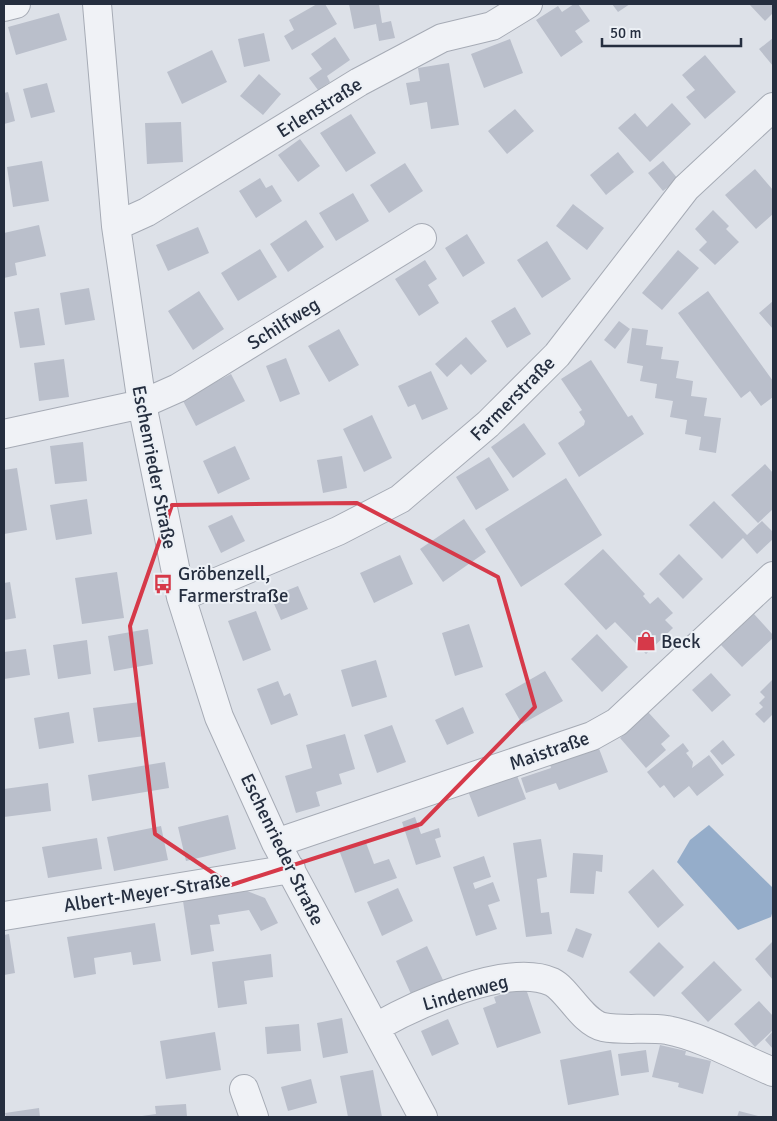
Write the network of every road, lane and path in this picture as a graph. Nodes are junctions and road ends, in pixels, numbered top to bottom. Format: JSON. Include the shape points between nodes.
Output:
{"nodes":[{"id":1,"x":16,"y":4,"type":"edge"},
{"id":2,"x":97,"y":4,"type":"edge"},
{"id":3,"x":528,"y":4,"type":"edge"},
{"id":4,"x":4,"y":8,"type":"edge"},
{"id":5,"x":773,"y":107,"type":"edge"},
{"id":6,"x":116,"y":226,"type":"junction"},
{"id":7,"x":422,"y":238,"type":"dead end"},
{"id":8,"x":142,"y":404,"type":"junction"},
{"id":9,"x":4,"y":434,"type":"edge"},
{"id":10,"x":772,"y":579,"type":"edge"},
{"id":11,"x":181,"y":597,"type":"junction"},
{"id":12,"x":276,"y":843,"type":"junction"},
{"id":13,"x":291,"y":869,"type":"junction"},
{"id":14,"x":4,"y":916,"type":"edge"},
{"id":15,"x":376,"y":1027,"type":"junction"},
{"id":16,"x":773,"y":1072,"type":"edge"},
{"id":17,"x":244,"y":1089,"type":"dead end"},
{"id":18,"x":254,"y":1117,"type":"edge"},
{"id":19,"x":423,"y":1117,"type":"edge"}],
"edges":[{"from":1,"to":4,"type":"street"},
{"from":2,"to":6,"type":"street","name":"Eschenrieder Straße"},
{"from":3,"to":6,"type":"street","name":"Erlenstraße","via":[[492,26],[442,38],[359,82],[147,212]]},
{"from":5,"to":11,"type":"street","name":"Farmerstraße","via":[[686,188],[557,355],[488,424],[400,499],[338,531]]},
{"from":6,"to":8,"type":"street","name":"Eschenrieder Straße"},
{"from":7,"to":8,"type":"street","name":"Schilfweg","via":[[178,388]]},
{"from":8,"to":9,"type":"street","name":"Schilfweg"},
{"from":8,"to":11,"type":"street","name":"Eschenrieder Straße"},
{"from":10,"to":12,"type":"street","name":"Maistraße","via":[[617,722],[592,736]]},
{"from":11,"to":12,"type":"street","name":"Eschenrieder Straße","via":[[219,717]]},
{"from":12,"to":13,"type":"street","name":"Eschenrieder Straße"},
{"from":13,"to":14,"type":"street","name":"Albert-Meyer-Straße"},
{"from":13,"to":15,"type":"street","name":"Eschenrieder Straße"},
{"from":15,"to":16,"type":"street","name":"Lindenweg","via":[[409,1009],[468,987],[527,976],[553,982],[578,1010],[601,1027],[668,1030]]},
{"from":15,"to":19,"type":"street","name":"Eschenrieder Straße"},
{"from":17,"to":18,"type":"street"}]}
